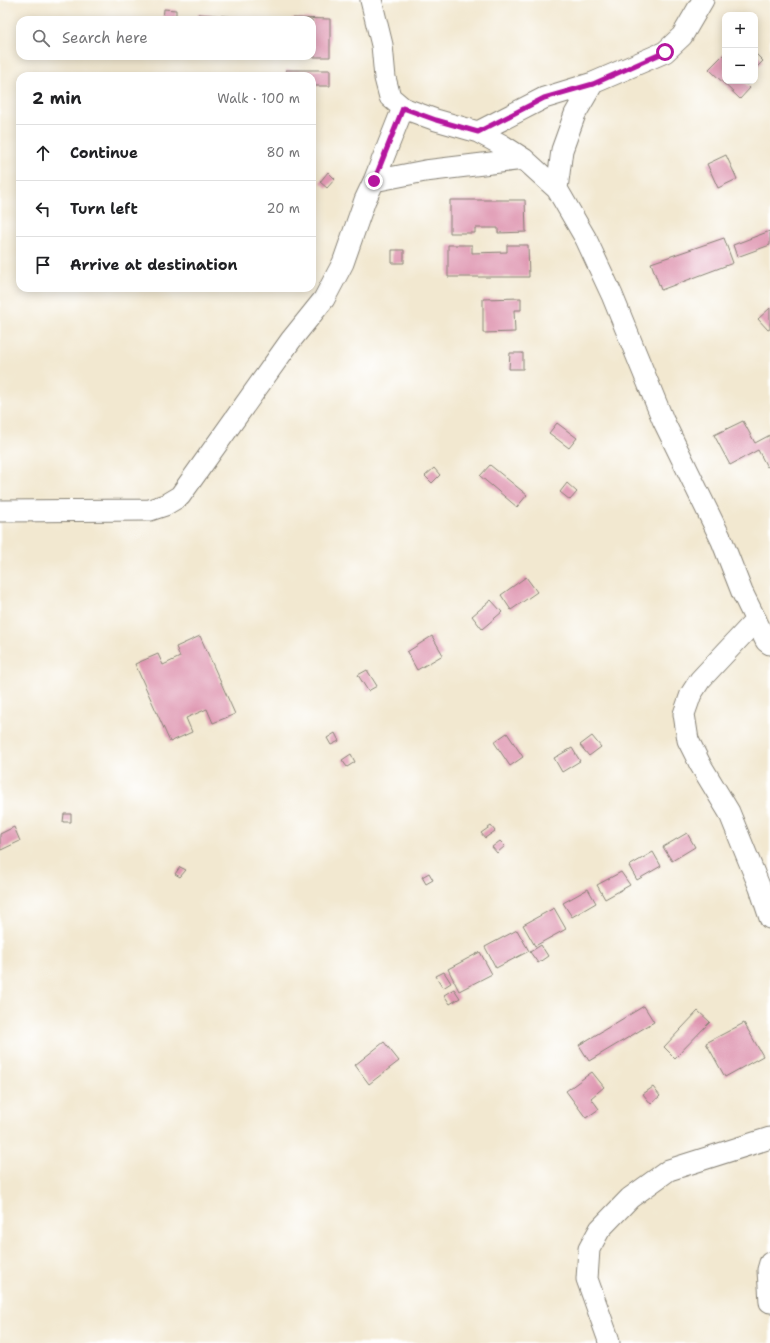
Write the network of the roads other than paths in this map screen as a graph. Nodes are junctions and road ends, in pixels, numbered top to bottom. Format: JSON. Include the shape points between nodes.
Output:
{"nodes":[{"id":1,"x":371,"y":0,"type":"edge"},
{"id":2,"x":703,"y":0,"type":"edge"},
{"id":3,"x":593,"y":84,"type":"junction"},
{"id":4,"x":403,"y":108,"type":"junction"},
{"id":5,"x":478,"y":132,"type":"junction"},
{"id":6,"x":524,"y":159,"type":"junction"},
{"id":7,"x":374,"y":181,"type":"junction"},
{"id":8,"x":557,"y":189,"type":"junction"},
{"id":9,"x":0,"y":511,"type":"edge"},
{"id":10,"x":756,"y":620,"type":"junction"},
{"id":11,"x":769,"y":646,"type":"edge"},
{"id":12,"x":770,"y":918,"type":"edge"},
{"id":13,"x":770,"y":1138,"type":"edge"},
{"id":14,"x":770,"y":1263,"type":"edge"},
{"id":15,"x":770,"y":1302,"type":"edge"},
{"id":16,"x":609,"y":1343,"type":"edge"}],
"edges":[{"from":1,"to":4,"type":"street","via":[[382,45],[385,78],[390,97]]},
{"from":2,"to":3,"type":"street","via":[[682,36],[665,52]]},
{"from":3,"to":5,"type":"street","via":[[544,98]]},
{"from":3,"to":8,"type":"street","via":[[574,114],[562,150]]},
{"from":4,"to":5,"type":"street"},
{"from":4,"to":7,"type":"street"},
{"from":5,"to":6,"type":"street"},
{"from":6,"to":7,"type":"street","via":[[425,171]]},
{"from":6,"to":8,"type":"street"},
{"from":7,"to":9,"type":"street","via":[[343,264],[324,299],[291,340],[180,496],[150,510]]},
{"from":8,"to":10,"type":"street","via":[[586,239],[612,295],[663,420],[722,541]]},
{"from":10,"to":11,"type":"street"},
{"from":10,"to":12,"type":"street","via":[[700,680],[691,694],[684,714],[688,740],[729,812]]},
{"from":13,"to":16,"type":"street","via":[[669,1170],[630,1198],[600,1229],[589,1249],[587,1279]]},
{"from":14,"to":15,"type":"street"}]}
